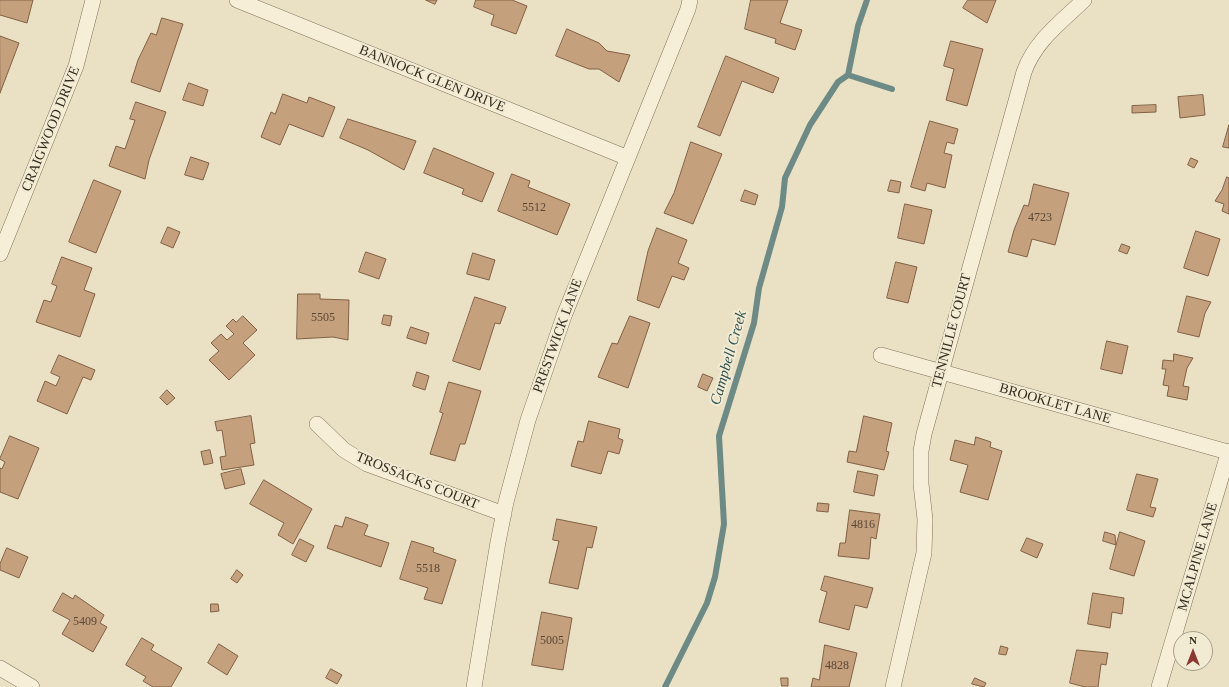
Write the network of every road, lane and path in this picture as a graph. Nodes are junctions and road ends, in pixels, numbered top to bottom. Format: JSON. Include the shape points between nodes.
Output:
{"nodes":[{"id":1,"x":93,"y":0,"type":"edge"},
{"id":2,"x":237,"y":0,"type":"edge"},
{"id":3,"x":690,"y":0,"type":"edge"},
{"id":4,"x":1084,"y":0,"type":"edge"},
{"id":5,"x":628,"y":158,"type":"junction"},
{"id":6,"x":0,"y":254,"type":"edge"},
{"id":7,"x":881,"y":355,"type":"dead end"},
{"id":8,"x":941,"y":372,"type":"junction"},
{"id":9,"x":317,"y":424,"type":"dead end"},
{"id":10,"x":1229,"y":452,"type":"edge"},
{"id":11,"x":504,"y":514,"type":"junction"},
{"id":12,"x":0,"y":668,"type":"edge"},
{"id":13,"x":32,"y":687,"type":"edge"},
{"id":14,"x":474,"y":687,"type":"edge"},
{"id":15,"x":893,"y":687,"type":"edge"},
{"id":16,"x":1160,"y":687,"type":"edge"}],
"edges":[{"from":1,"to":6,"type":"street","name":"CRAIGWOOD DRIVE","via":[[76,66]]},
{"from":2,"to":5,"type":"street","name":"BANNOCK GLEN DRIVE"},
{"from":3,"to":5,"type":"street","name":"PRESTWICK LANE"},
{"from":4,"to":8,"type":"street","name":"TENNILLE COURT","via":[[1042,40],[1028,61]]},
{"from":5,"to":11,"type":"street","name":"PRESTWICK LANE","via":[[548,359],[528,420]]},
{"from":7,"to":8,"type":"street","name":"BROOKLET LANE"},
{"from":8,"to":10,"type":"street","name":"BROOKLET LANE"},
{"from":8,"to":15,"type":"street","name":"TENNILLE COURT","via":[[921,451],[925,518],[924,553]]},
{"from":9,"to":11,"type":"street","name":"TROSSACKS COURT","via":[[344,450],[367,464]]},
{"from":10,"to":16,"type":"street","name":"MCALPINE LANE"},
{"from":11,"to":14,"type":"street","name":"PRESTWICK LANE"},
{"from":12,"to":13,"type":"street"}]}
